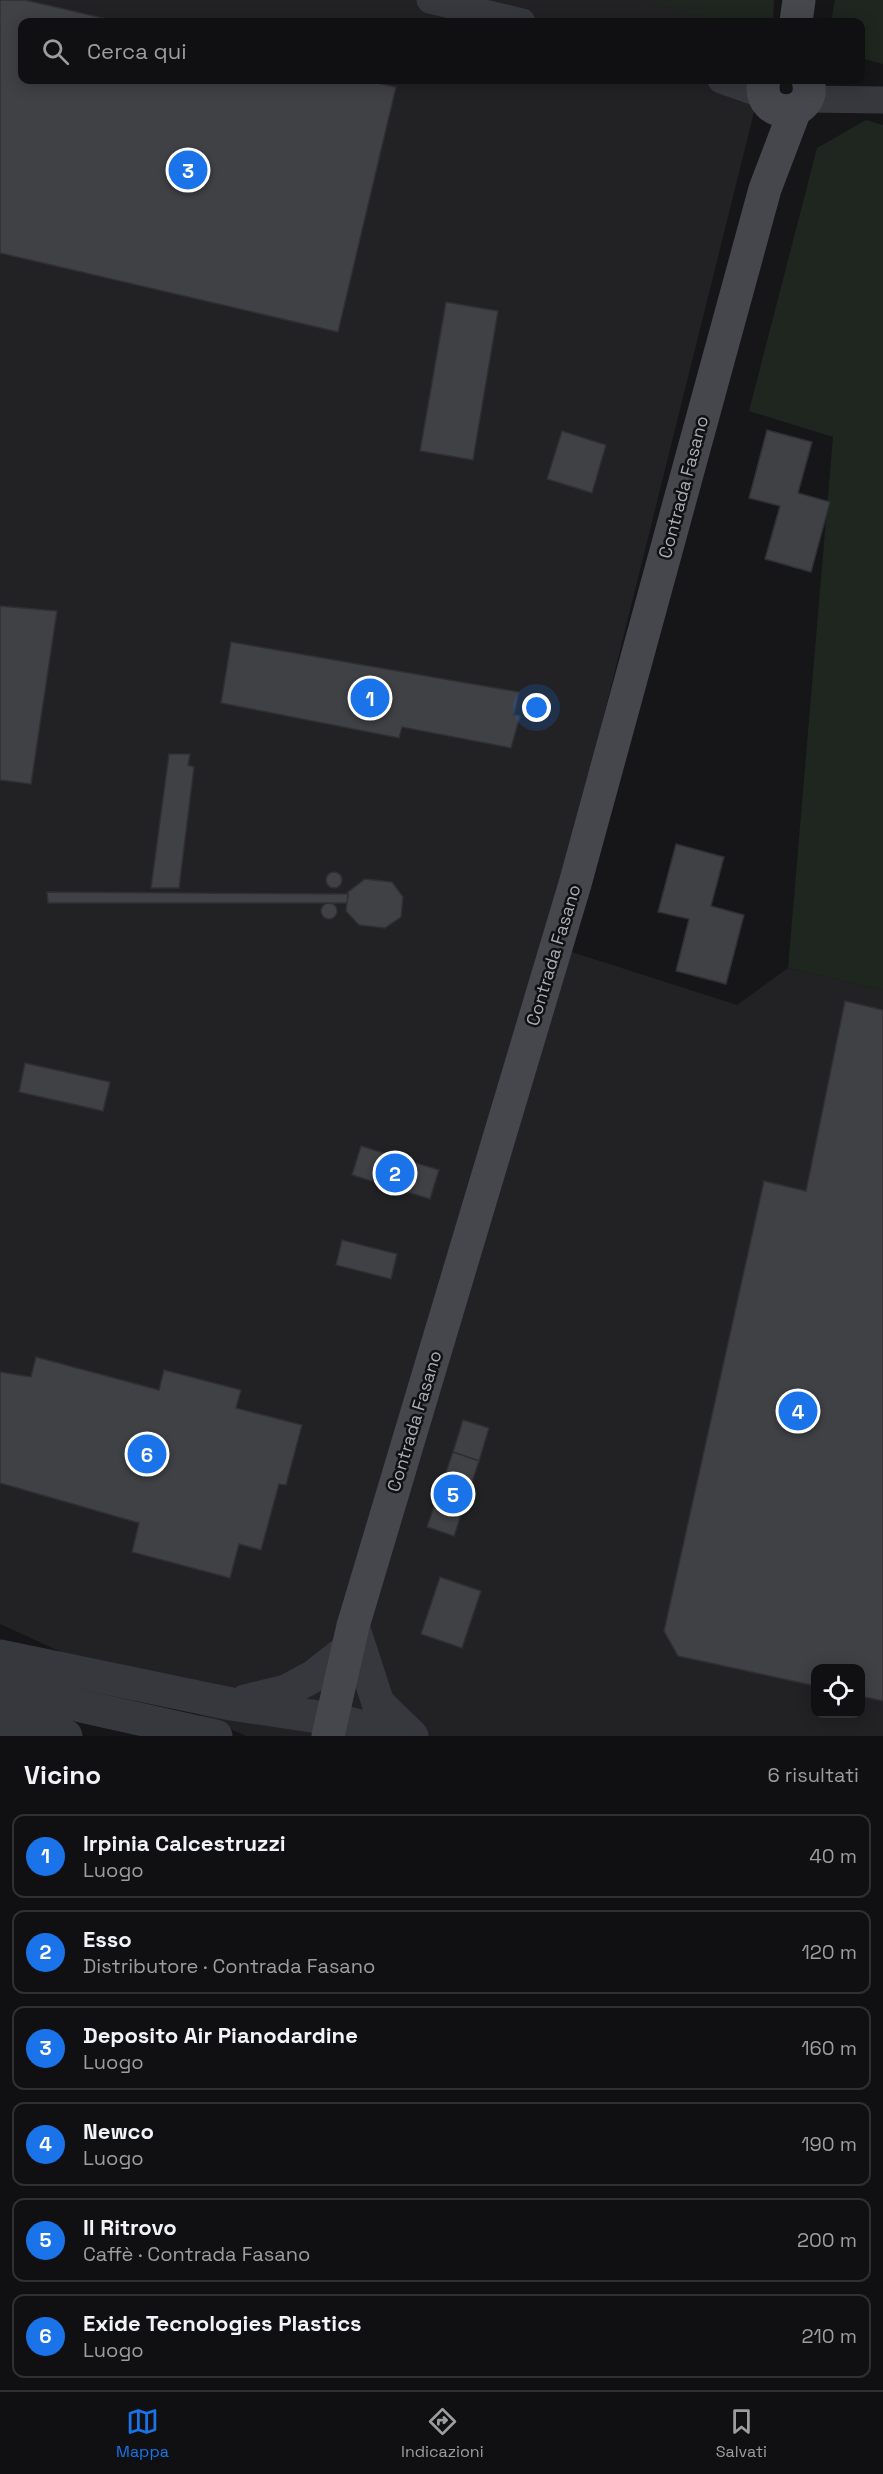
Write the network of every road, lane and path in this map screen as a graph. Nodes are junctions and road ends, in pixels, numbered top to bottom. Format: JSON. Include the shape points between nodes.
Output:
{"nodes":[{"id":1,"x":430,"y":0,"type":"edge"},
{"id":2,"x":799,"y":0,"type":"edge"},
{"id":3,"x":505,"y":18,"type":"edge"},
{"id":4,"x":797,"y":18,"type":"edge"},
{"id":5,"x":742,"y":84,"type":"edge"},
{"id":6,"x":790,"y":93,"type":"edge"},
{"id":7,"x":883,"y":95,"type":"edge"},
{"id":8,"x":883,"y":100,"type":"edge"},
{"id":9,"x":350,"y":1638,"type":"junction"},
{"id":10,"x":0,"y":1656,"type":"edge"},
{"id":11,"x":0,"y":1688,"type":"edge"},
{"id":12,"x":231,"y":1704,"type":"junction"},
{"id":13,"x":0,"y":1721,"type":"edge"},
{"id":14,"x":330,"y":1728,"type":"edge"},
{"id":15,"x":66,"y":1736,"type":"edge"},
{"id":16,"x":216,"y":1736,"type":"edge"},
{"id":17,"x":400,"y":1736,"type":"edge"},
{"id":18,"x":412,"y":1736,"type":"edge"}],
"edges":[{"from":1,"to":3,"type":"street"},
{"from":2,"to":4,"type":"main road"},
{"from":5,"to":6,"type":"street"},
{"from":6,"to":7,"type":"street"},
{"from":6,"to":8,"type":"street"},
{"from":6,"to":9,"type":"main road","name":"Contrada Fasano","via":[[573,891]]},
{"from":9,"to":12,"type":"street","via":[[314,1676],[286,1690]]},
{"from":9,"to":14,"type":"main road","name":"Contrada Fasano"},
{"from":9,"to":18,"type":"street","via":[[378,1703]]},
{"from":10,"to":12,"type":"street"},
{"from":11,"to":16,"type":"street"},
{"from":12,"to":14,"type":"street"},
{"from":13,"to":15,"type":"street"},
{"from":14,"to":17,"type":"street"}]}
